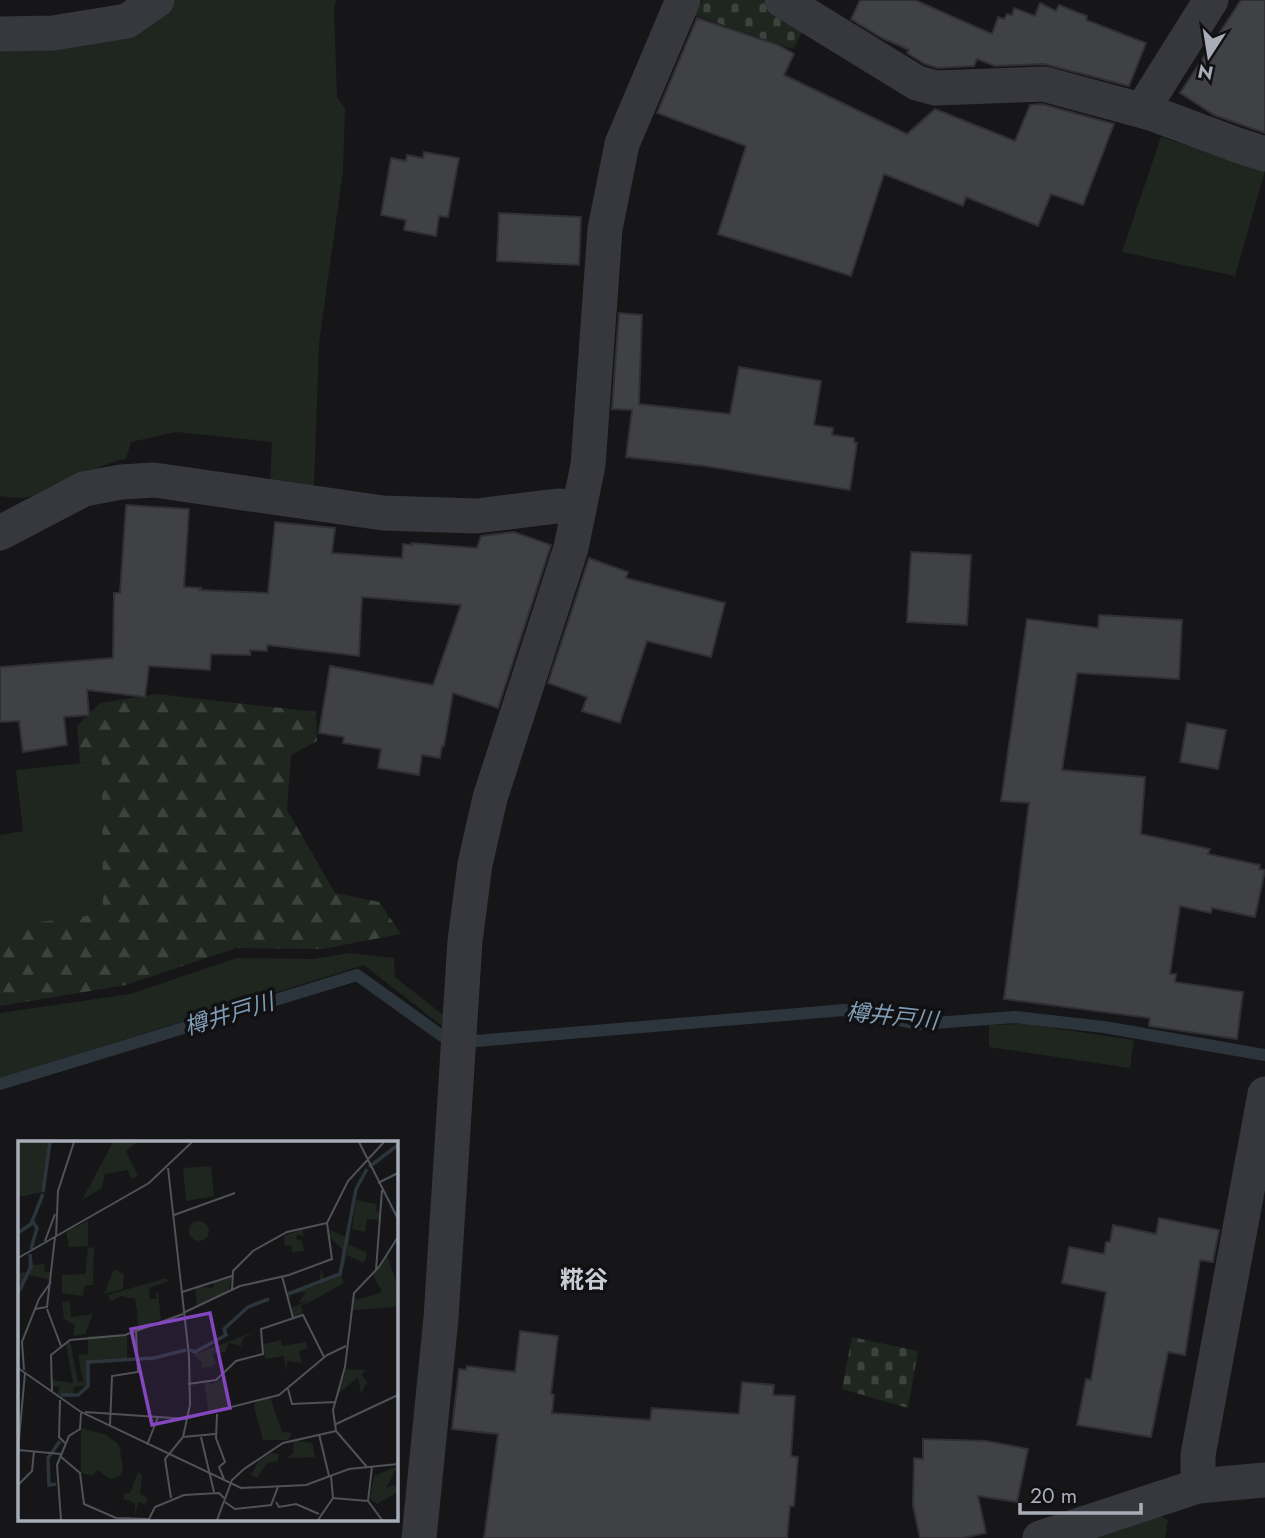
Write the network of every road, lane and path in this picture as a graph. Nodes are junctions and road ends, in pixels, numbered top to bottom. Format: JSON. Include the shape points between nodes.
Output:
{"nodes":[{"id":1,"x":157,"y":0,"type":"edge"},
{"id":2,"x":682,"y":0,"type":"edge"},
{"id":3,"x":782,"y":0,"type":"edge"},
{"id":4,"x":1211,"y":0,"type":"edge"},
{"id":5,"x":0,"y":34,"type":"edge"},
{"id":6,"x":1142,"y":110,"type":"junction"},
{"id":7,"x":1265,"y":154,"type":"edge"},
{"id":8,"x":578,"y":508,"type":"junction"},
{"id":9,"x":0,"y":533,"type":"edge"},
{"id":10,"x":1265,"y":1094,"type":"edge"},
{"id":11,"x":1265,"y":1480,"type":"edge"},
{"id":12,"x":1198,"y":1486,"type":"junction"},
{"id":13,"x":419,"y":1538,"type":"edge"},
{"id":14,"x":1040,"y":1538,"type":"edge"}],
"edges":[{"from":1,"to":5,"type":"street","via":[[127,21],[53,33]]},
{"from":2,"to":8,"type":"street","via":[[622,144],[613,185],[605,229],[588,465]]},
{"from":3,"to":6,"type":"street","via":[[916,83],[936,88],[1044,84]]},
{"from":4,"to":6,"type":"street"},
{"from":6,"to":7,"type":"street"},
{"from":8,"to":9,"type":"street","via":[[557,506],[476,516],[383,513],[154,480],[84,489]]},
{"from":8,"to":13,"type":"street","via":[[571,548],[490,798],[475,864],[465,941],[441,1318]]},
{"from":10,"to":12,"type":"street","via":[[1198,1455]]},
{"from":11,"to":12,"type":"street"},
{"from":12,"to":14,"type":"street"}]}
